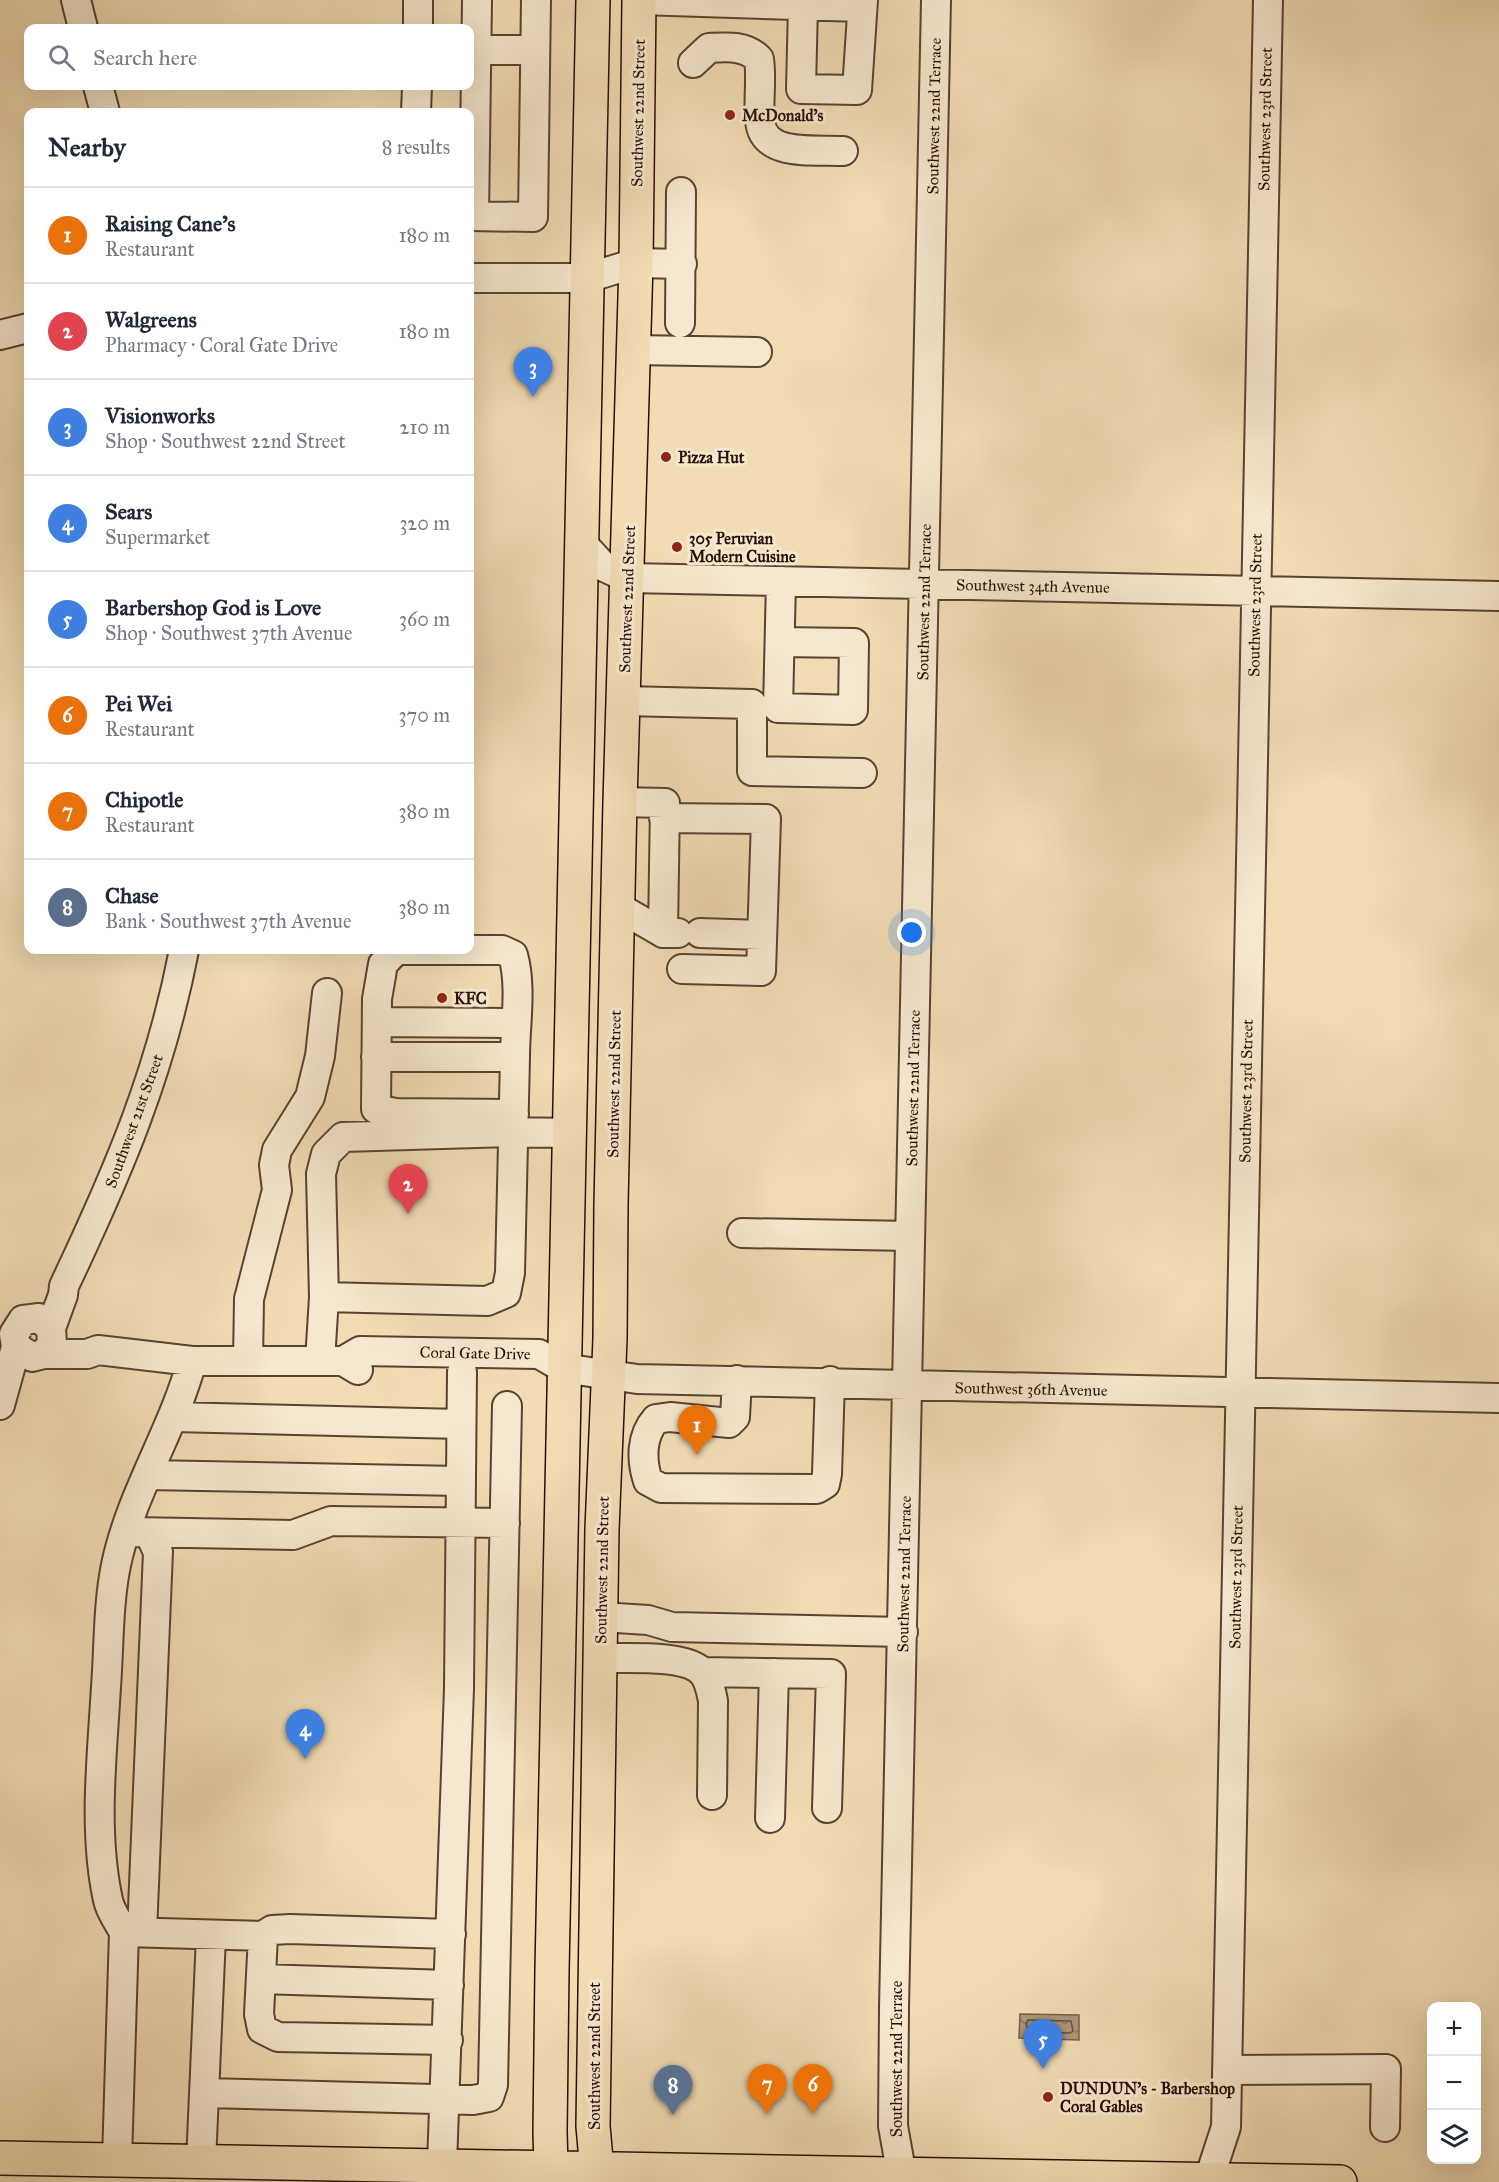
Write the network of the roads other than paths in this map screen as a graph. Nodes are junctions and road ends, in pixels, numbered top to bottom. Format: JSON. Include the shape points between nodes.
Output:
{"nodes":[{"id":1,"x":76,"y":0,"type":"edge"},
{"id":2,"x":418,"y":0,"type":"edge"},
{"id":3,"x":477,"y":0,"type":"edge"},
{"id":4,"x":536,"y":0,"type":"edge"},
{"id":5,"x":593,"y":0,"type":"edge"},
{"id":6,"x":639,"y":0,"type":"edge"},
{"id":7,"x":936,"y":0,"type":"edge"},
{"id":8,"x":1268,"y":0,"type":"edge"},
{"id":9,"x":712,"y":1,"type":"edge"},
{"id":10,"x":862,"y":3,"type":"edge"},
{"id":11,"x":803,"y":4,"type":"junction"},
{"id":12,"x":82,"y":24,"type":"edge"},
{"id":13,"x":418,"y":24,"type":"edge"},
{"id":14,"x":474,"y":38,"type":"edge"},
{"id":15,"x":592,"y":44,"type":"junction"},
{"id":16,"x":474,"y":50,"type":"edge"},
{"id":17,"x":536,"y":50,"type":"junction"},
{"id":18,"x":639,"y":58,"type":"junction"},
{"id":19,"x":693,"y":63,"type":"dead end"},
{"id":20,"x":99,"y":90,"type":"edge"},
{"id":21,"x":417,"y":90,"type":"edge"},
{"id":22,"x":473,"y":90,"type":"edge"},
{"id":23,"x":104,"y":108,"type":"edge"},
{"id":24,"x":416,"y":108,"type":"edge"},
{"id":25,"x":473,"y":108,"type":"edge"},
{"id":26,"x":843,"y":151,"type":"dead end"},
{"id":27,"x":681,"y":192,"type":"dead end"},
{"id":28,"x":474,"y":216,"type":"edge"},
{"id":29,"x":636,"y":263,"type":"junction"},
{"id":30,"x":682,"y":264,"type":"junction"},
{"id":31,"x":474,"y":278,"type":"edge"},
{"id":32,"x":588,"y":278,"type":"junction"},
{"id":33,"x":680,"y":323,"type":"dead end"},
{"id":34,"x":24,"y":329,"type":"edge"},
{"id":35,"x":0,"y":335,"type":"edge"},
{"id":36,"x":634,"y":350,"type":"junction"},
{"id":37,"x":757,"y":352,"type":"dead end"},
{"id":38,"x":581,"y":542,"type":"junction"},
{"id":39,"x":628,"y":578,"type":"junction"},
{"id":40,"x":781,"y":581,"type":"junction"},
{"id":41,"x":924,"y":584,"type":"junction"},
{"id":42,"x":1255,"y":591,"type":"junction"},
{"id":43,"x":1499,"y":596,"type":"edge"},
{"id":44,"x":780,"y":642,"type":"dead end"},
{"id":45,"x":623,"y":701,"type":"junction"},
{"id":46,"x":862,"y":773,"type":"dead end"},
{"id":47,"x":620,"y":802,"type":"junction"},
{"id":48,"x":768,"y":802,"type":"dead end"},
{"id":49,"x":664,"y":810,"type":"junction"},
{"id":50,"x":618,"y":907,"type":"junction"},
{"id":51,"x":682,"y":933,"type":"junction"},
{"id":52,"x":762,"y":935,"type":"junction"},
{"id":53,"x":474,"y":950,"type":"edge"},
{"id":54,"x":183,"y":954,"type":"edge"},
{"id":55,"x":392,"y":954,"type":"edge"},
{"id":56,"x":682,"y":969,"type":"dead end"},
{"id":57,"x":327,"y":993,"type":"dead end"},
{"id":58,"x":377,"y":1022,"type":"junction"},
{"id":59,"x":515,"y":1023,"type":"junction"},
{"id":60,"x":376,"y":1057,"type":"junction"},
{"id":61,"x":515,"y":1057,"type":"junction"},
{"id":62,"x":513,"y":1123,"type":"junction"},
{"id":63,"x":568,"y":1133,"type":"junction"},
{"id":64,"x":741,"y":1233,"type":"dead end"},
{"id":65,"x":910,"y":1236,"type":"junction"},
{"id":66,"x":324,"y":1297,"type":"junction"},
{"id":67,"x":28,"y":1335,"type":"edge"},
{"id":68,"x":192,"y":1360,"type":"junction"},
{"id":69,"x":248,"y":1360,"type":"junction"},
{"id":70,"x":332,"y":1361,"type":"junction"},
{"id":71,"x":563,"y":1368,"type":"junction"},
{"id":72,"x":462,"y":1372,"type":"junction"},
{"id":73,"x":608,"y":1376,"type":"junction"},
{"id":74,"x":737,"y":1380,"type":"junction"},
{"id":75,"x":830,"y":1381,"type":"junction"},
{"id":76,"x":908,"y":1386,"type":"junction"},
{"id":77,"x":1240,"y":1394,"type":"junction"},
{"id":78,"x":3,"y":1397,"type":"edge"},
{"id":79,"x":1499,"y":1398,"type":"edge"},
{"id":80,"x":507,"y":1406,"type":"dead end"},
{"id":81,"x":174,"y":1417,"type":"junction"},
{"id":82,"x":460,"y":1424,"type":"junction"},
{"id":83,"x":147,"y":1475,"type":"junction"},
{"id":84,"x":460,"y":1481,"type":"junction"},
{"id":85,"x":505,"y":1523,"type":"junction"},
{"id":86,"x":460,"y":1524,"type":"junction"},
{"id":87,"x":137,"y":1533,"type":"junction"},
{"id":88,"x":601,"y":1617,"type":"junction"},
{"id":89,"x":903,"y":1632,"type":"junction"},
{"id":90,"x":600,"y":1658,"type":"junction"},
{"id":91,"x":703,"y":1672,"type":"junction"},
{"id":92,"x":774,"y":1673,"type":"junction"},
{"id":93,"x":712,"y":1795,"type":"dead end"},
{"id":94,"x":827,"y":1808,"type":"dead end"},
{"id":95,"x":770,"y":1818,"type":"dead end"},
{"id":96,"x":133,"y":1932,"type":"junction"},
{"id":97,"x":451,"y":1934,"type":"junction"},
{"id":98,"x":211,"y":1936,"type":"junction"},
{"id":99,"x":263,"y":1936,"type":"junction"},
{"id":100,"x":261,"y":1979,"type":"junction"},
{"id":101,"x":449,"y":1985,"type":"junction"},
{"id":102,"x":448,"y":2040,"type":"junction"},
{"id":103,"x":1310,"y":2051,"type":"dead end"},
{"id":104,"x":1227,"y":2060,"type":"junction"},
{"id":105,"x":204,"y":2093,"type":"junction"},
{"id":106,"x":446,"y":2100,"type":"junction"},
{"id":107,"x":1385,"y":2127,"type":"dead end"},
{"id":108,"x":0,"y":2158,"type":"edge"},
{"id":109,"x":117,"y":2160,"type":"junction"},
{"id":110,"x":201,"y":2162,"type":"junction"},
{"id":111,"x":442,"y":2165,"type":"junction"},
{"id":112,"x":310,"y":2173,"type":"edge"},
{"id":113,"x":388,"y":2173,"type":"edge"},
{"id":114,"x":597,"y":2175,"type":"edge"},
{"id":115,"x":548,"y":2177,"type":"edge"},
{"id":116,"x":902,"y":2178,"type":"edge"},
{"id":117,"x":1208,"y":2181,"type":"edge"},
{"id":118,"x":1263,"y":2181,"type":"edge"},
{"id":119,"x":1341,"y":2182,"type":"edge"}],
"edges":[{"from":1,"to":12,"type":"street"},
{"from":2,"to":13,"type":"street"},
{"from":3,"to":14,"type":"street"},
{"from":4,"to":17,"type":"street"},
{"from":5,"to":15,"type":"main road"},
{"from":6,"to":9,"type":"street"},
{"from":6,"to":18,"type":"main road","name":"Southwest 22nd Street"},
{"from":7,"to":41,"type":"street","name":"Southwest 22nd Terrace"},
{"from":8,"to":42,"type":"street","name":"Southwest 23rd Street"},
{"from":9,"to":11,"type":"street"},
{"from":10,"to":11,"type":"street"},
{"from":10,"to":11,"type":"street","via":[[857,90],[801,89]]},
{"from":15,"to":18,"type":"main road"},
{"from":15,"to":32,"type":"main road"},
{"from":16,"to":17,"type":"street"},
{"from":17,"to":28,"type":"street","via":[[533,217]]},
{"from":18,"to":29,"type":"main road","name":"Southwest 22nd Street"},
{"from":19,"to":26,"type":"street","via":[[709,48],[751,51],[759,59],[762,134],[771,144]]},
{"from":20,"to":23,"type":"street"},
{"from":21,"to":24,"type":"street"},
{"from":22,"to":25,"type":"street"},
{"from":27,"to":30,"type":"street"},
{"from":29,"to":30,"type":"street"},
{"from":29,"to":32,"type":"street"},
{"from":29,"to":36,"type":"main road","name":"Southwest 22nd Street"},
{"from":30,"to":33,"type":"street"},
{"from":31,"to":32,"type":"street"},
{"from":32,"to":38,"type":"main road"},
{"from":34,"to":35,"type":"street"},
{"from":36,"to":37,"type":"street"},
{"from":36,"to":39,"type":"main road","name":"Southwest 22nd Street"},
{"from":38,"to":39,"type":"street","name":"Southwest 34th Avenue","via":[[604,567]]},
{"from":38,"to":63,"type":"main road"},
{"from":39,"to":40,"type":"street","name":"Southwest 34th Avenue"},
{"from":39,"to":45,"type":"main road","name":"Southwest 22nd Street"},
{"from":40,"to":41,"type":"street","name":"Southwest 34th Avenue"},
{"from":40,"to":44,"type":"street"},
{"from":41,"to":42,"type":"street","name":"Southwest 34th Avenue"},
{"from":41,"to":65,"type":"street","name":"Southwest 22nd Terrace"},
{"from":42,"to":43,"type":"street","name":"Southwest 34th Avenue"},
{"from":42,"to":77,"type":"street","name":"Southwest 23rd Street"},
{"from":45,"to":46,"type":"street","via":[[752,704],[752,771]]},
{"from":45,"to":47,"type":"main road","name":"Southwest 22nd Street"},
{"from":47,"to":49,"type":"street"},
{"from":47,"to":50,"type":"main road","name":"Southwest 22nd Street"},
{"from":48,"to":49,"type":"street"},
{"from":49,"to":51,"type":"street"},
{"from":49,"to":52,"type":"street","via":[[766,819]]},
{"from":50,"to":51,"type":"street"},
{"from":50,"to":73,"type":"main road","name":"Southwest 22nd Street"},
{"from":51,"to":52,"type":"street"},
{"from":52,"to":56,"type":"street","via":[[761,971]]},
{"from":53,"to":59,"type":"street","via":[[502,950],[513,956],[517,969]]},
{"from":54,"to":67,"type":"street","name":"Southwest 21st Street","via":[[168,1026],[146,1097],[110,1189],[64,1286],[54,1291]]},
{"from":55,"to":58,"type":"street","via":[[383,964]]},
{"from":57,"to":69,"type":"street","via":[[320,1056],[310,1097],[277,1150],[273,1210],[249,1299]]},
{"from":58,"to":59,"type":"street"},
{"from":58,"to":60,"type":"street"},
{"from":59,"to":61,"type":"street"},
{"from":60,"to":61,"type":"street"},
{"from":60,"to":62,"type":"street","via":[[376,1109]]},
{"from":61,"to":62,"type":"street"},
{"from":62,"to":63,"type":"street"},
{"from":62,"to":66,"type":"street","via":[[343,1137],[326,1154],[321,1174]]},
{"from":62,"to":66,"type":"street","via":[[510,1273],[506,1293],[487,1301]]},
{"from":63,"to":71,"type":"main road"},
{"from":64,"to":65,"type":"street"},
{"from":65,"to":76,"type":"street","name":"Southwest 22nd Terrace"},
{"from":66,"to":70,"type":"street"},
{"from":67,"to":68,"type":"street","name":"Coral Gate Drive","via":[[87,1354],[98,1350]]},
{"from":67,"to":78,"type":"street","name":"Southwest 21st Street","via":[[5,1381]]},
{"from":68,"to":69,"type":"street","name":"Coral Gate Drive"},
{"from":68,"to":81,"type":"street"},
{"from":69,"to":70,"type":"street","name":"Coral Gate Drive"},
{"from":70,"to":71,"type":"street","name":"Coral Gate Drive","via":[[360,1351],[539,1354]]},
{"from":70,"to":72,"type":"street","name":"Coral Gate Drive","via":[[358,1370]]},
{"from":71,"to":72,"type":"street","name":"Coral Gate Drive","via":[[538,1374]]},
{"from":71,"to":73,"type":"street","name":"Southwest 36th Avenue"},
{"from":71,"to":115,"type":"main road"},
{"from":72,"to":82,"type":"street"},
{"from":73,"to":74,"type":"street","name":"Southwest 36th Avenue"},
{"from":73,"to":88,"type":"main road","name":"Southwest 22nd Street"},
{"from":74,"to":75,"type":"street","name":"Southwest 36th Avenue"},
{"from":74,"to":75,"type":"street","via":[[735,1417],[729,1423],[670,1417],[656,1419],[647,1429],[644,1470],[648,1481],[661,1488],[817,1490],[825,1484],[827,1474]]},
{"from":75,"to":76,"type":"street","name":"Southwest 36th Avenue"},
{"from":76,"to":77,"type":"street","name":"Southwest 36th Avenue"},
{"from":76,"to":89,"type":"street","name":"Southwest 22nd Terrace"},
{"from":77,"to":79,"type":"street","name":"Southwest 36th Avenue"},
{"from":77,"to":104,"type":"street","name":"Southwest 23rd Street"},
{"from":80,"to":85,"type":"street"},
{"from":81,"to":82,"type":"street"},
{"from":81,"to":83,"type":"street"},
{"from":82,"to":84,"type":"street"},
{"from":83,"to":84,"type":"street"},
{"from":83,"to":87,"type":"street"},
{"from":84,"to":86,"type":"street"},
{"from":85,"to":86,"type":"street"},
{"from":85,"to":106,"type":"street","via":[[493,2085],[489,2097]]},
{"from":86,"to":87,"type":"street","via":[[331,1521],[293,1535]]},
{"from":86,"to":97,"type":"street"},
{"from":87,"to":96,"type":"street","via":[[158,1552]]},
{"from":87,"to":96,"type":"street","via":[[116,1565],[102,1761],[101,1845],[108,1903]]},
{"from":88,"to":89,"type":"street","via":[[648,1620],[672,1627]]},
{"from":88,"to":90,"type":"main road","name":"Southwest 22nd Street"},
{"from":89,"to":116,"type":"street","name":"Southwest 22nd Terrace","via":[[893,2126]]},
{"from":90,"to":91,"type":"street","via":[[679,1661]]},
{"from":90,"to":114,"type":"main road","name":"Southwest 22nd Street","via":[[593,2126]]},
{"from":91,"to":92,"type":"street"},
{"from":91,"to":93,"type":"street","via":[[714,1701]]},
{"from":92,"to":94,"type":"street","via":[[831,1674]]},
{"from":92,"to":95,"type":"street"},
{"from":96,"to":98,"type":"street"},
{"from":96,"to":109,"type":"street"},
{"from":97,"to":99,"type":"street","via":[[290,1929],[272,1930]]},
{"from":97,"to":101,"type":"street"},
{"from":98,"to":99,"type":"street"},
{"from":98,"to":105,"type":"street"},
{"from":99,"to":100,"type":"street"},
{"from":100,"to":101,"type":"street"},
{"from":100,"to":102,"type":"street","via":[[262,2029],[278,2037]]},
{"from":101,"to":102,"type":"street"},
{"from":102,"to":106,"type":"street"},
{"from":103,"to":104,"type":"street"},
{"from":104,"to":107,"type":"street","via":[[1386,2069]]},
{"from":104,"to":117,"type":"street","name":"Southwest 23rd Street","via":[[1226,2127]]},
{"from":105,"to":106,"type":"street"},
{"from":105,"to":110,"type":"street"},
{"from":106,"to":111,"type":"street"},
{"from":108,"to":109,"type":"main road"},
{"from":109,"to":110,"type":"main road"},
{"from":110,"to":112,"type":"main road"},
{"from":111,"to":113,"type":"main road"},
{"from":111,"to":115,"type":"main road"},
{"from":112,"to":113,"type":"main road"},
{"from":114,"to":115,"type":"main road"},
{"from":114,"to":116,"type":"main road"},
{"from":116,"to":117,"type":"main road"},
{"from":117,"to":118,"type":"main road"},
{"from":118,"to":119,"type":"main road"}]}
